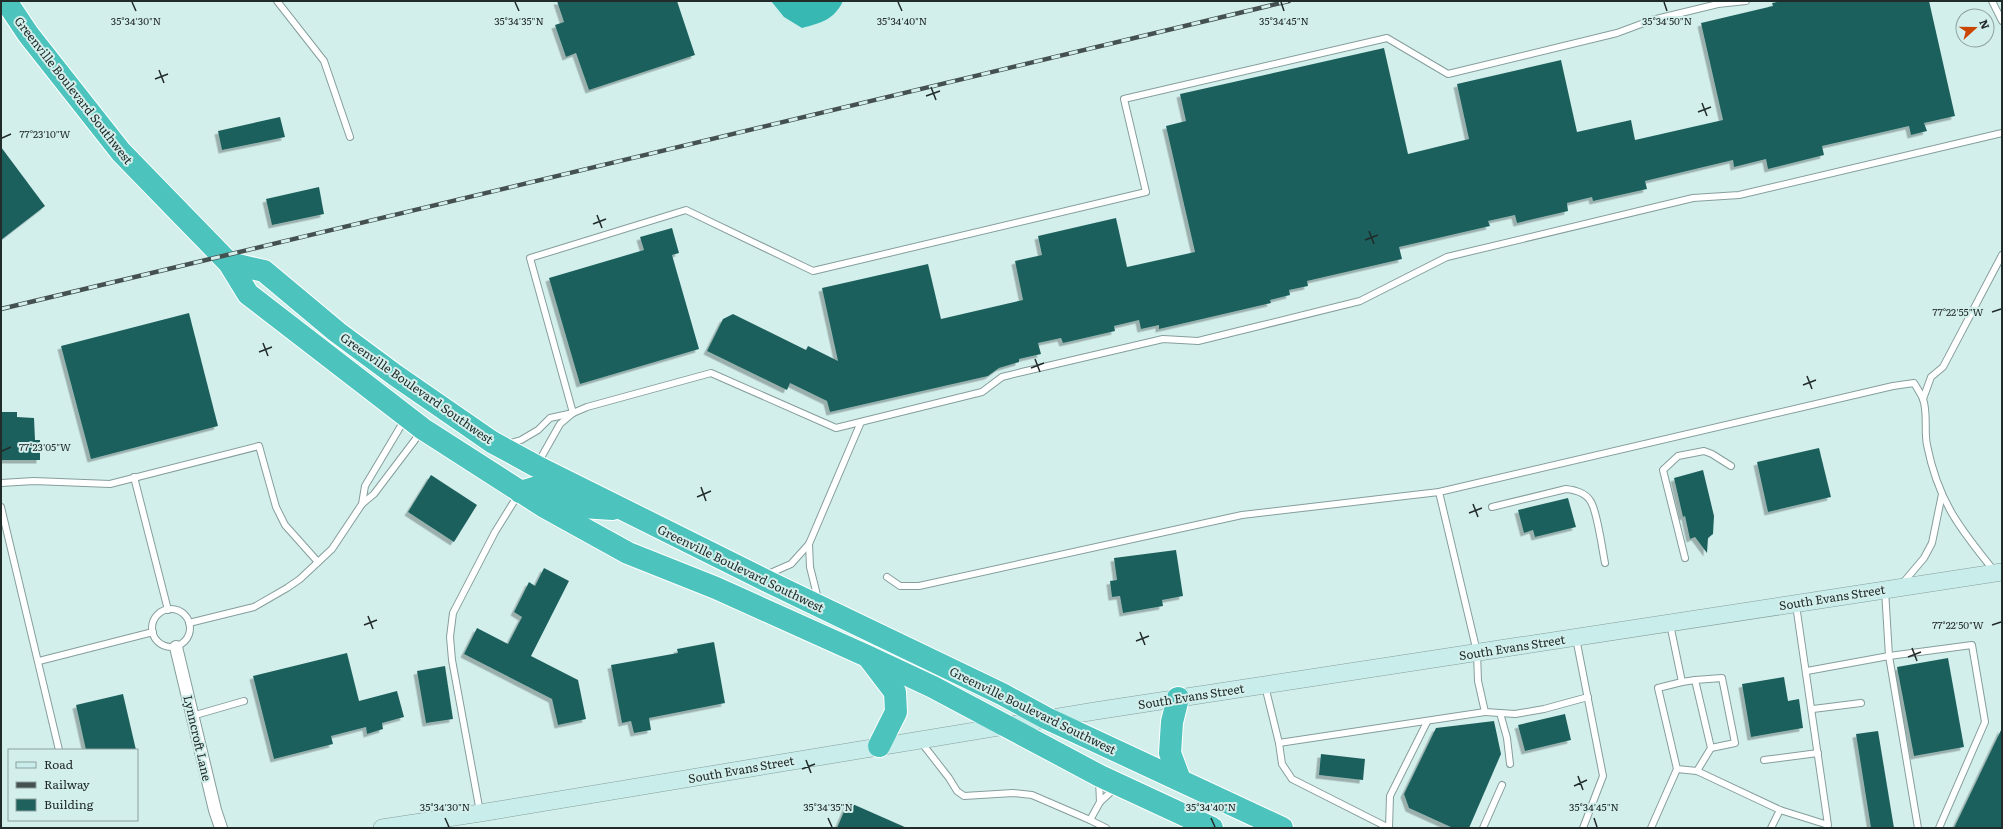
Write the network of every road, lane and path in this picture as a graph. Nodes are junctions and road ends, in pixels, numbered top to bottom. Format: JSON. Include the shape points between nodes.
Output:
{"nodes":[{"id":1,"x":6,"y":1,"type":"edge"},
{"id":2,"x":277,"y":1,"type":"edge"},
{"id":3,"x":1746,"y":1,"type":"edge"},
{"id":4,"x":1992,"y":1,"type":"edge"},
{"id":5,"x":2002,"y":21,"type":"edge"},
{"id":6,"x":2002,"y":133,"type":"edge"},
{"id":7,"x":350,"y":136,"type":"dead end"},
{"id":8,"x":2002,"y":255,"type":"edge"},
{"id":9,"x":229,"y":262,"type":"junction"},
{"id":10,"x":1923,"y":399,"type":"junction"},
{"id":11,"x":573,"y":412,"type":"junction"},
{"id":12,"x":406,"y":417,"type":"junction"},
{"id":13,"x":861,"y":422,"type":"junction"},
{"id":14,"x":430,"y":434,"type":"junction"},
{"id":15,"x":501,"y":446,"type":"junction"},
{"id":16,"x":536,"y":466,"type":"junction"},
{"id":17,"x":1731,"y":466,"type":"dead end"},
{"id":18,"x":134,"y":478,"type":"junction"},
{"id":19,"x":1,"y":483,"type":"edge"},
{"id":20,"x":520,"y":492,"type":"junction"},
{"id":21,"x":1439,"y":492,"type":"junction"},
{"id":22,"x":1942,"y":494,"type":"junction"},
{"id":23,"x":362,"y":504,"type":"junction"},
{"id":24,"x":1,"y":507,"type":"edge"},
{"id":25,"x":1492,"y":507,"type":"dead end"},
{"id":26,"x":624,"y":510,"type":"junction"},
{"id":27,"x":809,"y":544,"type":"junction"},
{"id":28,"x":1685,"y":558,"type":"dead end"},
{"id":29,"x":318,"y":562,"type":"junction"},
{"id":30,"x":1605,"y":563,"type":"dead end"},
{"id":31,"x":2000,"y":575,"type":"edge"},
{"id":32,"x":887,"y":577,"type":"dead end"},
{"id":33,"x":760,"y":578,"type":"junction"},
{"id":34,"x":1892,"y":588,"type":"junction"},
{"id":35,"x":1796,"y":603,"type":"junction"},
{"id":36,"x":820,"y":607,"type":"junction"},
{"id":37,"x":168,"y":610,"type":"junction"},
{"id":38,"x":1670,"y":622,"type":"junction"},
{"id":39,"x":189,"y":623,"type":"junction"},
{"id":40,"x":153,"y":632,"type":"junction"},
{"id":41,"x":1576,"y":637,"type":"junction"},
{"id":42,"x":176,"y":647,"type":"junction"},
{"id":43,"x":1477,"y":652,"type":"junction"},
{"id":44,"x":867,"y":656,"type":"junction"},
{"id":45,"x":1889,"y":656,"type":"junction"},
{"id":46,"x":39,"y":661,"type":"junction"},
{"id":47,"x":1807,"y":671,"type":"junction"},
{"id":48,"x":1695,"y":680,"type":"junction"},
{"id":49,"x":1682,"y":682,"type":"junction"},
{"id":50,"x":1264,"y":685,"type":"junction"},
{"id":51,"x":1588,"y":697,"type":"junction"},
{"id":52,"x":1178,"y":698,"type":"junction"},
{"id":53,"x":244,"y":702,"type":"dead end"},
{"id":54,"x":1861,"y":703,"type":"dead end"},
{"id":55,"x":1813,"y":709,"type":"junction"},
{"id":56,"x":1485,"y":712,"type":"junction"},
{"id":57,"x":1500,"y":713,"type":"junction"},
{"id":58,"x":192,"y":716,"type":"junction"},
{"id":59,"x":1048,"y":719,"type":"junction"},
{"id":60,"x":1427,"y":722,"type":"junction"},
{"id":61,"x":1008,"y":726,"type":"junction"},
{"id":62,"x":919,"y":740,"type":"junction"},
{"id":63,"x":1279,"y":743,"type":"junction"},
{"id":64,"x":879,"y":746,"type":"junction"},
{"id":65,"x":1711,"y":748,"type":"junction"},
{"id":66,"x":59,"y":749,"type":"edge"},
{"id":67,"x":1818,"y":753,"type":"junction"},
{"id":68,"x":1764,"y":760,"type":"dead end"},
{"id":69,"x":1510,"y":764,"type":"dead end"},
{"id":70,"x":1676,"y":769,"type":"junction"},
{"id":71,"x":1697,"y":771,"type":"junction"},
{"id":72,"x":1109,"y":780,"type":"junction"},
{"id":73,"x":1180,"y":780,"type":"junction"},
{"id":74,"x":1502,"y":785,"type":"dead end"},
{"id":75,"x":1100,"y":802,"type":"junction"},
{"id":76,"x":1780,"y":810,"type":"junction"},
{"id":77,"x":480,"y":813,"type":"junction"},
{"id":78,"x":1090,"y":820,"type":"junction"},
{"id":79,"x":1206,"y":827,"type":"edge"},
{"id":80,"x":1831,"y":827,"type":"edge"},
{"id":81,"x":221,"y":828,"type":"edge"},
{"id":82,"x":382,"y":828,"type":"edge"},
{"id":83,"x":1106,"y":828,"type":"edge"},
{"id":84,"x":1282,"y":828,"type":"edge"},
{"id":85,"x":1390,"y":828,"type":"edge"},
{"id":86,"x":1483,"y":828,"type":"edge"},
{"id":87,"x":1583,"y":828,"type":"edge"},
{"id":88,"x":1651,"y":828,"type":"edge"},
{"id":89,"x":1771,"y":828,"type":"edge"},
{"id":90,"x":1918,"y":828,"type":"edge"},
{"id":91,"x":1939,"y":828,"type":"edge"}],
"edges":[{"from":1,"to":9,"type":"highway","name":"Greenville Boulevard Southwest","via":[[28,34],[121,152]]},
{"from":2,"to":7,"type":"lane","via":[[324,61]]},
{"from":3,"to":11,"type":"lane","via":[[1718,4],[1659,18],[1617,33],[1448,74],[1387,38],[1124,99],[1146,192],[813,271],[686,210],[530,258]]},
{"from":4,"to":5,"type":"lane"},
{"from":6,"to":13,"type":"lane","via":[[1739,195],[1693,198],[1446,257],[1360,301],[1198,341],[1163,339],[1029,370],[1002,377],[982,392]]},
{"from":8,"to":10,"type":"lane","via":[[1943,366],[1931,377]]},
{"from":9,"to":12,"type":"highway","name":"Greenville Boulevard Southwest","via":[[248,294]]},
{"from":9,"to":15,"type":"highway","name":"Greenville Boulevard Southwest","via":[[264,271],[337,332],[395,375]]},
{"from":10,"to":21,"type":"lane","via":[[1914,383],[1893,386]]},
{"from":10,"to":22,"type":"lane","via":[[1927,444]]},
{"from":11,"to":13,"type":"lane","via":[[711,373],[836,428]]},
{"from":11,"to":15,"type":"lane","via":[[550,418],[538,430],[521,440]]},
{"from":11,"to":16,"type":"lane","via":[[560,424]]},
{"from":12,"to":14,"type":"highway","name":"Greenville Boulevard Southwest"},
{"from":12,"to":23,"type":"lane","via":[[365,486]]},
{"from":13,"to":27,"type":"lane"},
{"from":14,"to":16,"type":"highway","via":[[474,449],[522,471]]},
{"from":14,"to":20,"type":"highway","name":"Greenville Boulevard Southwest"},
{"from":14,"to":23,"type":"lane"},
{"from":15,"to":16,"type":"highway","name":"Greenville Boulevard Southwest"},
{"from":16,"to":26,"type":"highway","name":"Greenville Boulevard Southwest"},
{"from":17,"to":28,"type":"lane","via":[[1704,451],[1678,456],[1663,470]]},
{"from":18,"to":19,"type":"lane","via":[[110,484],[34,481]]},
{"from":18,"to":29,"type":"lane","via":[[260,446],[276,507],[285,525]]},
{"from":18,"to":37,"type":"lane"},
{"from":20,"to":26,"type":"highway","via":[[536,487],[544,488],[581,507]]},
{"from":20,"to":44,"type":"highway","name":"Greenville Boulevard Southwest","via":[[628,553],[716,588]]},
{"from":20,"to":77,"type":"lane","via":[[495,532],[453,613],[450,637]]},
{"from":21,"to":32,"type":"lane","via":[[1242,515],[919,586],[900,586]]},
{"from":21,"to":43,"type":"lane"},
{"from":22,"to":31,"type":"lane","via":[[1951,514],[1967,538]]},
{"from":22,"to":34,"type":"lane","via":[[1932,543],[1924,558]]},
{"from":23,"to":29,"type":"lane","via":[[332,549]]},
{"from":24,"to":46,"type":"lane"},
{"from":25,"to":30,"type":"lane","via":[[1566,489],[1576,490],[1585,495],[1592,504]]},
{"from":26,"to":33,"type":"highway","name":"Greenville Boulevard Southwest"},
{"from":27,"to":33,"type":"lane","via":[[791,564]]},
{"from":27,"to":36,"type":"lane","via":[[810,567]]},
{"from":29,"to":39,"type":"lane","via":[[287,588],[254,606]]},
{"from":31,"to":34,"type":"main road","name":"South Evans Street"},
{"from":33,"to":36,"type":"highway","name":"Greenville Boulevard Southwest"},
{"from":34,"to":35,"type":"main road","name":"South Evans Street"},
{"from":34,"to":45,"type":"lane"},
{"from":35,"to":38,"type":"main road","name":"South Evans Street"},
{"from":35,"to":47,"type":"lane"},
{"from":36,"to":59,"type":"highway","name":"Greenville Boulevard Southwest","via":[[1002,694]]},
{"from":37,"to":39,"type":"lane","via":[[182,613]]},
{"from":37,"to":40,"type":"lane","via":[[158,614]]},
{"from":38,"to":41,"type":"main road","name":"South Evans Street"},
{"from":38,"to":49,"type":"lane"},
{"from":39,"to":42,"type":"lane","via":[[189,635]]},
{"from":40,"to":42,"type":"lane","via":[[159,643]]},
{"from":40,"to":46,"type":"lane"},
{"from":41,"to":43,"type":"main road","name":"South Evans Street"},
{"from":41,"to":51,"type":"lane"},
{"from":42,"to":58,"type":"street","name":"Lynncroft Lane"},
{"from":43,"to":50,"type":"main road","name":"South Evans Street"},
{"from":43,"to":56,"type":"lane","via":[[1478,681]]},
{"from":44,"to":61,"type":"highway","name":"Greenville Boulevard Southwest"},
{"from":44,"to":64,"type":"highway","via":[[895,692],[896,712]]},
{"from":45,"to":47,"type":"lane"},
{"from":45,"to":90,"type":"lane"},
{"from":45,"to":91,"type":"lane","via":[[1972,645],[1985,722]]},
{"from":46,"to":66,"type":"lane"},
{"from":47,"to":55,"type":"lane"},
{"from":48,"to":49,"type":"lane"},
{"from":48,"to":65,"type":"lane"},
{"from":48,"to":65,"type":"lane","via":[[1722,678],[1735,743]]},
{"from":49,"to":70,"type":"lane","via":[[1658,688]]},
{"from":50,"to":52,"type":"main road","name":"South Evans Street"},
{"from":50,"to":63,"type":"lane"},
{"from":51,"to":57,"type":"lane","via":[[1544,709],[1515,714]]},
{"from":51,"to":87,"type":"lane","via":[[1604,776]]},
{"from":52,"to":59,"type":"main road","name":"South Evans Street"},
{"from":52,"to":73,"type":"highway","via":[[1172,722],[1170,753]]},
{"from":53,"to":58,"type":"lane"},
{"from":54,"to":55,"type":"lane"},
{"from":55,"to":67,"type":"lane"},
{"from":56,"to":57,"type":"lane"},
{"from":56,"to":60,"type":"lane"},
{"from":57,"to":69,"type":"lane","via":[[1507,738]]},
{"from":58,"to":81,"type":"street","name":"Lynncroft Lane"},
{"from":59,"to":61,"type":"main road","name":"South Evans Street"},
{"from":59,"to":73,"type":"highway","name":"Greenville Boulevard Southwest"},
{"from":60,"to":63,"type":"lane"},
{"from":60,"to":85,"type":"lane","via":[[1390,796]]},
{"from":61,"to":62,"type":"main road","name":"South Evans Street"},
{"from":61,"to":72,"type":"highway","name":"Greenville Boulevard Southwest"},
{"from":62,"to":64,"type":"main road","name":"South Evans Street"},
{"from":62,"to":78,"type":"lane","via":[[957,791],[964,796],[1013,793],[1032,795]]},
{"from":63,"to":85,"type":"lane","via":[[1282,764],[1292,779]]},
{"from":64,"to":77,"type":"main road","name":"South Evans Street"},
{"from":65,"to":71,"type":"lane"},
{"from":67,"to":68,"type":"lane"},
{"from":67,"to":80,"type":"lane"},
{"from":70,"to":71,"type":"lane"},
{"from":70,"to":88,"type":"lane"},
{"from":71,"to":76,"type":"lane"},
{"from":72,"to":75,"type":"lane"},
{"from":72,"to":75,"type":"lane","via":[[1098,788]]},
{"from":72,"to":79,"type":"highway","name":"Greenville Boulevard Southwest"},
{"from":73,"to":84,"type":"highway","name":"Greenville Boulevard Southwest"},
{"from":74,"to":86,"type":"lane"},
{"from":75,"to":78,"type":"lane"},
{"from":76,"to":80,"type":"lane"},
{"from":76,"to":89,"type":"lane"},
{"from":77,"to":82,"type":"main road","name":"South Evans Street"},
{"from":78,"to":83,"type":"lane"}]}
